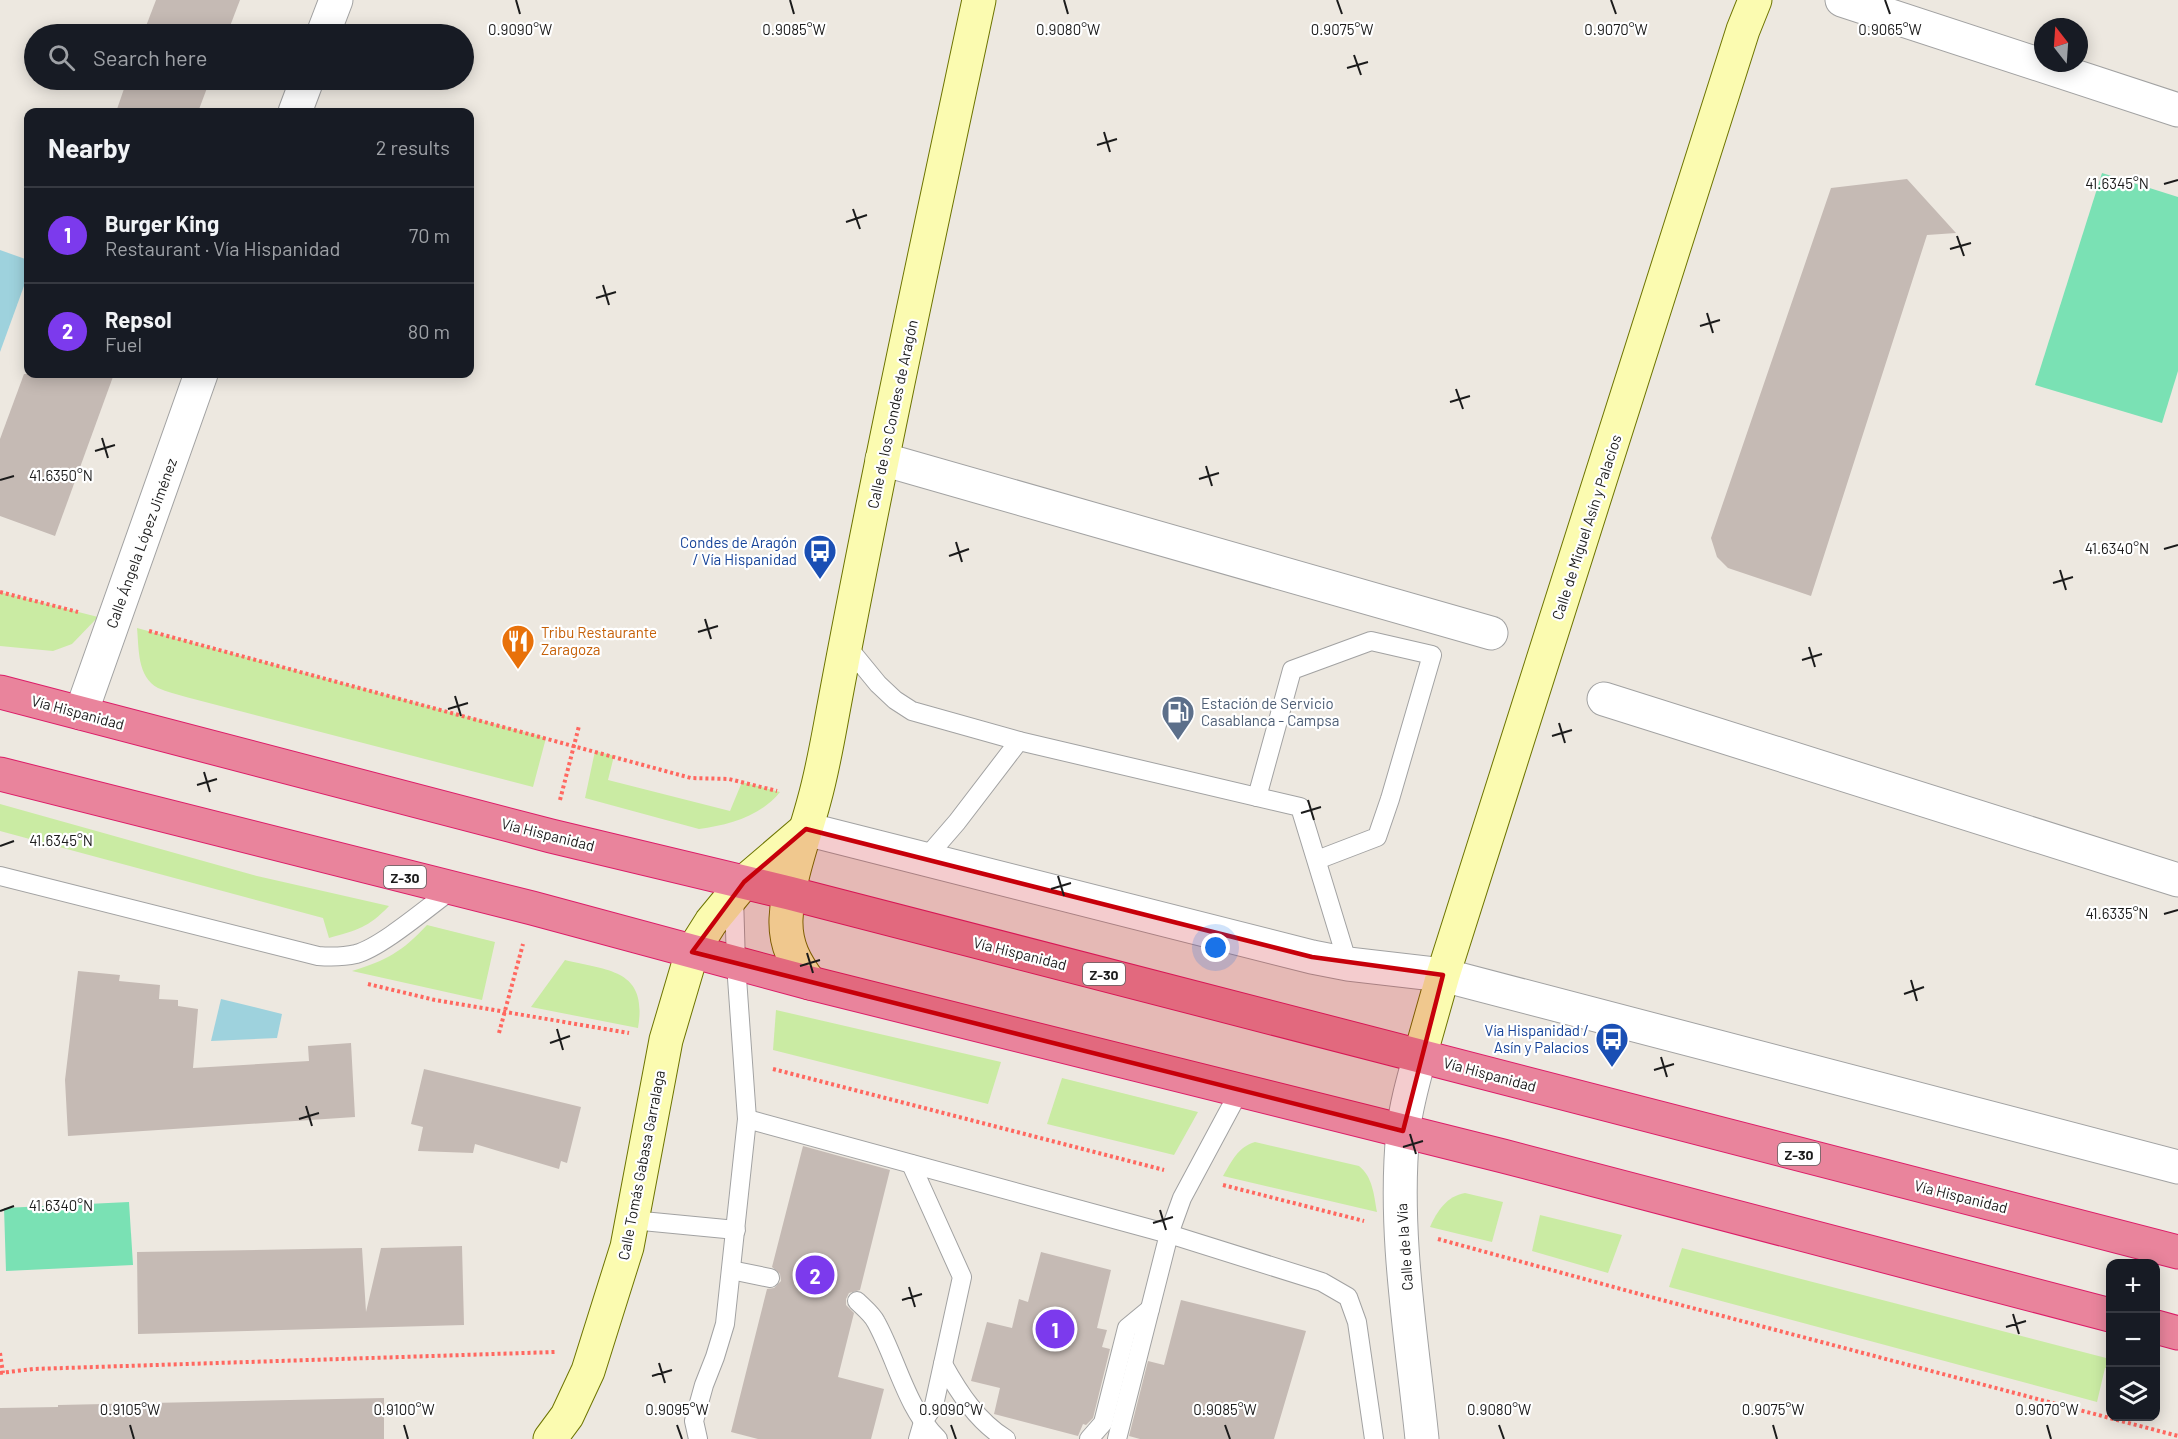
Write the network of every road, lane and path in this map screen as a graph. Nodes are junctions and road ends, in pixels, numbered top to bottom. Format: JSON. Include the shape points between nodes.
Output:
{"nodes":[{"id":1,"x":336,"y":0,"type":"edge"},
{"id":2,"x":979,"y":0,"type":"edge"},
{"id":3,"x":1755,"y":0,"type":"edge"},
{"id":4,"x":1842,"y":0,"type":"edge"},
{"id":5,"x":327,"y":24,"type":"edge"},
{"id":6,"x":303,"y":90,"type":"edge"},
{"id":7,"x":2177,"y":105,"type":"edge"},
{"id":8,"x":296,"y":108,"type":"edge"},
{"id":9,"x":200,"y":378,"type":"edge"},
{"id":10,"x":882,"y":459,"type":"junction"},
{"id":11,"x":0,"y":592,"type":"edge"},
{"id":12,"x":113,"y":620,"type":"junction"},
{"id":13,"x":1491,"y":633,"type":"dead end"},
{"id":14,"x":846,"y":645,"type":"junction"},
{"id":15,"x":0,"y":692,"type":"edge"},
{"id":16,"x":1604,"y":699,"type":"dead end"},
{"id":17,"x":81,"y":713,"type":"junction"},
{"id":18,"x":1019,"y":741,"type":"junction"},
{"id":19,"x":0,"y":774,"type":"edge"},
{"id":20,"x":1257,"y":797,"type":"junction"},
{"id":21,"x":810,"y":815,"type":"junction"},
{"id":22,"x":925,"y":859,"type":"junction"},
{"id":23,"x":1317,"y":860,"type":"junction"},
{"id":24,"x":0,"y":876,"type":"edge"},
{"id":25,"x":2178,"y":880,"type":"edge"},
{"id":26,"x":739,"y":888,"type":"junction"},
{"id":27,"x":453,"y":889,"type":"junction"},
{"id":28,"x":789,"y":893,"type":"junction"},
{"id":29,"x":692,"y":952,"type":"junction"},
{"id":30,"x":736,"y":964,"type":"junction"},
{"id":31,"x":1348,"y":964,"type":"junction"},
{"id":32,"x":1443,"y":975,"type":"junction"},
{"id":33,"x":810,"y":983,"type":"junction"},
{"id":34,"x":366,"y":984,"type":"dead end"},
{"id":35,"x":666,"y":1040,"type":"junction"},
{"id":36,"x":1420,"y":1056,"type":"junction"},
{"id":37,"x":742,"y":1061,"type":"junction"},
{"id":38,"x":1240,"y":1090,"type":"junction"},
{"id":39,"x":747,"y":1119,"type":"junction"},
{"id":40,"x":1403,"y":1131,"type":"junction"},
{"id":41,"x":911,"y":1164,"type":"junction"},
{"id":42,"x":2178,"y":1167,"type":"edge"},
{"id":43,"x":1193,"y":1177,"type":"junction"},
{"id":44,"x":632,"y":1220,"type":"junction"},
{"id":45,"x":736,"y":1230,"type":"junction"},
{"id":46,"x":1401,"y":1230,"type":"junction"},
{"id":47,"x":1168,"y":1234,"type":"junction"},
{"id":48,"x":2178,"y":1252,"type":"edge"},
{"id":49,"x":731,"y":1270,"type":"junction"},
{"id":50,"x":770,"y":1278,"type":"dead end"},
{"id":51,"x":857,"y":1300,"type":"dead end"},
{"id":52,"x":1150,"y":1309,"type":"junction"},
{"id":53,"x":2106,"y":1314,"type":"edge"},
{"id":54,"x":2160,"y":1328,"type":"edge"},
{"id":55,"x":2178,"y":1333,"type":"edge"},
{"id":56,"x":546,"y":1351,"type":"dead end"},
{"id":57,"x":0,"y":1353,"type":"edge"},
{"id":58,"x":943,"y":1364,"type":"junction"},
{"id":59,"x":2,"y":1373,"type":"edge"},
{"id":60,"x":920,"y":1431,"type":"edge"},
{"id":61,"x":2178,"y":1436,"type":"edge"},
{"id":62,"x":550,"y":1439,"type":"edge"},
{"id":63,"x":698,"y":1439,"type":"edge"},
{"id":64,"x":938,"y":1439,"type":"edge"},
{"id":65,"x":1006,"y":1439,"type":"edge"},
{"id":66,"x":1089,"y":1439,"type":"edge"},
{"id":67,"x":1117,"y":1439,"type":"edge"},
{"id":68,"x":1374,"y":1439,"type":"edge"},
{"id":69,"x":1422,"y":1439,"type":"edge"}],
"edges":[{"from":1,"to":5,"type":"street"},
{"from":2,"to":10,"type":"street","name":"Calle de los Condes de Aragón"},
{"from":3,"to":32,"type":"street","name":"Calle de Miguel Asín y Palacios"},
{"from":4,"to":7,"type":"street"},
{"from":6,"to":8,"type":"street"},
{"from":9,"to":12,"type":"street","name":"Calle Ángela López Jiménez"},
{"from":10,"to":13,"type":"street"},
{"from":10,"to":14,"type":"street","name":"Calle de los Condes de Aragón"},
{"from":11,"to":12,"type":"path"},
{"from":12,"to":17,"type":"street","name":"Calle Ángela López Jiménez"},
{"from":12,"to":21,"type":"path","via":[[690,778],[729,779]]},
{"from":14,"to":18,"type":"lane","via":[[878,684],[912,711]]},
{"from":14,"to":21,"type":"street","name":"Calle de los Condes de Aragón"},
{"from":15,"to":17,"type":"highway","name":"Vía Hispanidad","number":"Z-30"},
{"from":16,"to":25,"type":"street"},
{"from":17,"to":26,"type":"highway","name":"Vía Hispanidad","number":"Z-30"},
{"from":18,"to":20,"type":"lane"},
{"from":18,"to":22,"type":"lane"},
{"from":19,"to":27,"type":"highway","number":"Z-30"},
{"from":20,"to":23,"type":"lane","via":[[1300,807]]},
{"from":20,"to":23,"type":"lane","via":[[1292,670],[1371,641],[1432,655],[1377,837]]},
{"from":21,"to":22,"type":"street"},
{"from":21,"to":26,"type":"street"},
{"from":21,"to":28,"type":"street","name":"Calle de los Condes de Aragón"},
{"from":22,"to":31,"type":"street"},
{"from":23,"to":31,"type":"lane"},
{"from":24,"to":27,"type":"lane","via":[[318,956],[339,957],[373,947]]},
{"from":26,"to":28,"type":"highway","name":"Vía Hispanidad","number":"Z-30"},
{"from":26,"to":29,"type":"street"},
{"from":26,"to":30,"type":"lane"},
{"from":27,"to":29,"type":"highway","number":"Z-30"},
{"from":28,"to":33,"type":"street","name":"Calle de los Condes de Aragón","via":[[788,945]]},
{"from":28,"to":36,"type":"highway","name":"Vía Hispanidad","number":"Z-30"},
{"from":29,"to":30,"type":"highway","number":"Z-30"},
{"from":29,"to":35,"type":"street","name":"Calle Tomás Gabasa Garralaga"},
{"from":30,"to":33,"type":"highway","number":"Z-30"},
{"from":30,"to":37,"type":"lane"},
{"from":31,"to":32,"type":"street"},
{"from":32,"to":36,"type":"street","name":"Calle de Miguel Asín y Palacios"},
{"from":32,"to":42,"type":"street"},
{"from":33,"to":38,"type":"highway","number":"Z-30"},
{"from":34,"to":35,"type":"path","via":[[435,1000]]},
{"from":35,"to":44,"type":"street","name":"Calle Tomás Gabasa Garralaga"},
{"from":36,"to":40,"type":"street","name":"Calle de la Vía"},
{"from":36,"to":48,"type":"highway","name":"Vía Hispanidad","number":"Z-30"},
{"from":37,"to":39,"type":"lane"},
{"from":37,"to":43,"type":"path"},
{"from":38,"to":40,"type":"highway","number":"Z-30"},
{"from":38,"to":43,"type":"lane"},
{"from":39,"to":41,"type":"lane"},
{"from":39,"to":45,"type":"lane"},
{"from":40,"to":46,"type":"street","name":"Calle de la Vía"},
{"from":40,"to":53,"type":"highway","number":"Z-30"},
{"from":41,"to":47,"type":"lane"},
{"from":41,"to":58,"type":"lane","via":[[962,1277]]},
{"from":43,"to":46,"type":"path"},
{"from":43,"to":47,"type":"lane"},
{"from":44,"to":45,"type":"lane"},
{"from":44,"to":62,"type":"street","name":"Calle Tomás Gabasa Garralaga","via":[[588,1371],[567,1416]]},
{"from":45,"to":49,"type":"lane"},
{"from":46,"to":61,"type":"path"},
{"from":46,"to":69,"type":"street","name":"Calle de la Vía"},
{"from":47,"to":52,"type":"lane"},
{"from":47,"to":68,"type":"lane","via":[[1322,1282],[1348,1297],[1357,1322]]},
{"from":49,"to":50,"type":"lane"},
{"from":49,"to":63,"type":"lane","via":[[724,1324],[694,1421]]},
{"from":51,"to":60,"type":"lane","via":[[875,1320]]},
{"from":52,"to":66,"type":"lane","via":[[1127,1328],[1103,1423]]},
{"from":52,"to":67,"type":"lane"},
{"from":54,"to":55,"type":"highway"},
{"from":56,"to":59,"type":"path"},
{"from":57,"to":59,"type":"path"},
{"from":58,"to":60,"type":"lane","via":[[934,1405]]},
{"from":58,"to":65,"type":"lane","via":[[971,1407]]},
{"from":60,"to":64,"type":"lane"}]}
